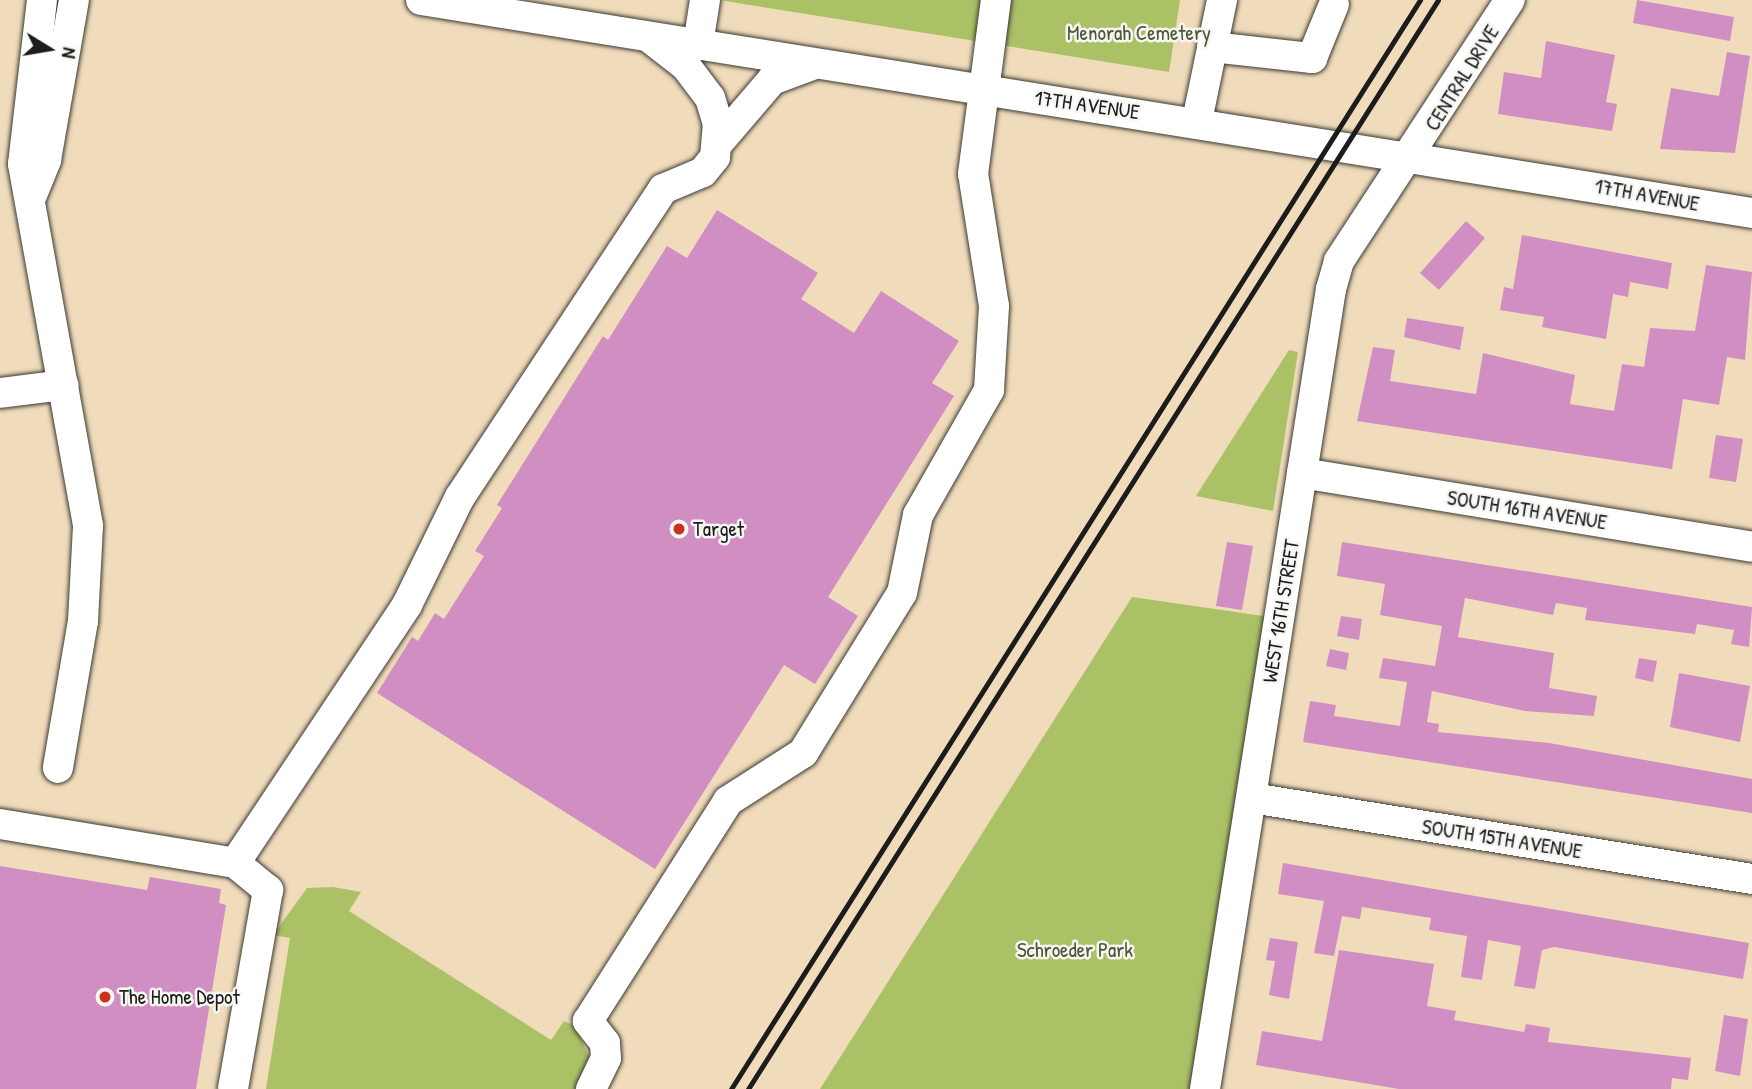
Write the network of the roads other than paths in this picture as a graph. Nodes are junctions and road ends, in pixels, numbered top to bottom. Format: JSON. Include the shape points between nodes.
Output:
{"nodes":[{"id":1,"x":42,"y":0,"type":"edge"},
{"id":2,"x":74,"y":0,"type":"edge"},
{"id":3,"x":421,"y":0,"type":"edge"},
{"id":4,"x":705,"y":0,"type":"edge"},
{"id":5,"x":996,"y":0,"type":"edge"},
{"id":6,"x":1222,"y":0,"type":"edge"},
{"id":7,"x":1510,"y":0,"type":"edge"},
{"id":8,"x":1329,"y":1,"type":"edge"},
{"id":9,"x":648,"y":37,"type":"junction"},
{"id":10,"x":698,"y":45,"type":"junction"},
{"id":11,"x":1212,"y":47,"type":"junction"},
{"id":12,"x":815,"y":64,"type":"junction"},
{"id":13,"x":982,"y":91,"type":"junction"},
{"id":14,"x":1197,"y":121,"type":"junction"},
{"id":15,"x":719,"y":142,"type":"junction"},
{"id":16,"x":1413,"y":155,"type":"junction"},
{"id":17,"x":32,"y":195,"type":"junction"},
{"id":18,"x":1752,"y":213,"type":"edge"},
{"id":19,"x":64,"y":385,"type":"junction"},
{"id":20,"x":0,"y":393,"type":"edge"},
{"id":21,"x":1302,"y":473,"type":"junction"},
{"id":22,"x":1752,"y":547,"type":"edge"},
{"id":23,"x":58,"y":768,"type":"dead end"},
{"id":24,"x":1252,"y":798,"type":"junction"},
{"id":25,"x":0,"y":824,"type":"edge"},
{"id":26,"x":235,"y":863,"type":"junction"},
{"id":27,"x":1752,"y":879,"type":"edge"},
{"id":28,"x":233,"y":1089,"type":"edge"},
{"id":29,"x":591,"y":1089,"type":"edge"},
{"id":30,"x":1205,"y":1089,"type":"edge"}],
"edges":[{"from":1,"to":17,"type":"street","via":[[22,137]]},
{"from":2,"to":17,"type":"street","via":[[46,160]]},
{"from":3,"to":9,"type":"street","name":"17TH AVENUE"},
{"from":4,"to":10,"type":"street"},
{"from":5,"to":13,"type":"street"},
{"from":6,"to":11,"type":"street"},
{"from":7,"to":16,"type":"street","name":"CENTRAL DRIVE"},
{"from":8,"to":11,"type":"street","via":[[1312,58]]},
{"from":9,"to":10,"type":"street","name":"17TH AVENUE"},
{"from":9,"to":15,"type":"street","via":[[702,84]]},
{"from":10,"to":12,"type":"street","name":"17TH AVENUE"},
{"from":11,"to":14,"type":"street"},
{"from":12,"to":13,"type":"street","name":"17TH AVENUE"},
{"from":12,"to":15,"type":"street","via":[[772,80]]},
{"from":13,"to":14,"type":"street","name":"17TH AVENUE"},
{"from":13,"to":29,"type":"street","via":[[973,174],[996,336],[984,402],[918,515],[902,593],[803,753],[728,801],[588,1021],[605,1043],[604,1065]]},
{"from":14,"to":16,"type":"street","name":"17TH AVENUE"},
{"from":15,"to":26,"type":"street","via":[[703,172],[663,189],[460,496],[401,615]]},
{"from":16,"to":18,"type":"street","name":"17TH AVENUE"},
{"from":16,"to":21,"type":"street","name":"WEST 16TH STREET","via":[[1339,261]]},
{"from":17,"to":19,"type":"street"},
{"from":19,"to":20,"type":"street"},
{"from":19,"to":23,"type":"street","via":[[87,503],[88,552]]},
{"from":21,"to":22,"type":"street","name":"SOUTH 16TH AVENUE"},
{"from":21,"to":24,"type":"street","name":"WEST 16TH STREET"},
{"from":24,"to":27,"type":"street","name":"SOUTH 15TH AVENUE"},
{"from":24,"to":30,"type":"street","name":"WEST 16TH STREET"},
{"from":25,"to":26,"type":"street"},
{"from":26,"to":28,"type":"street","via":[[268,890]]}]}
